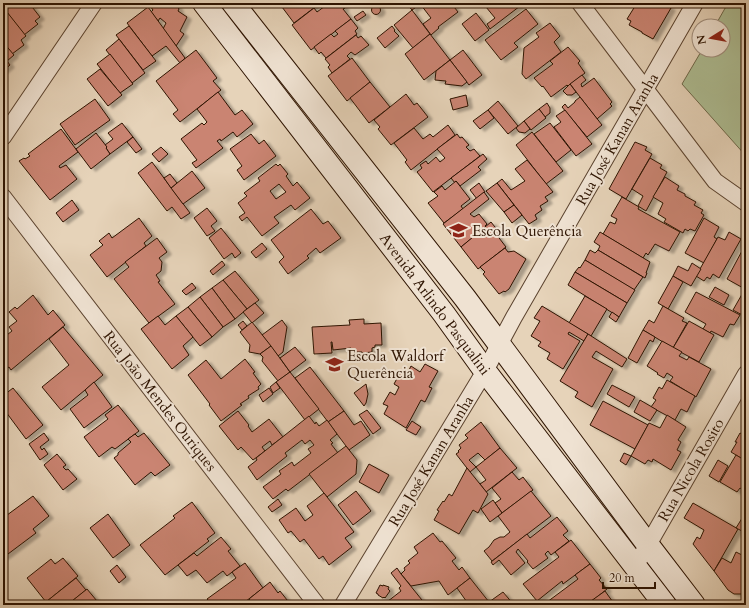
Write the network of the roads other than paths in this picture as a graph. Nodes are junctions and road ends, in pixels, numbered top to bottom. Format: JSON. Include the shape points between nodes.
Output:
{"nodes":[{"id":1,"x":94,"y":3,"type":"edge"},
{"id":2,"x":204,"y":3,"type":"edge"},
{"id":3,"x":233,"y":3,"type":"edge"},
{"id":4,"x":580,"y":3,"type":"edge"},
{"id":5,"x":695,"y":3,"type":"edge"},
{"id":6,"x":646,"y":89,"type":"junction"},
{"id":7,"x":3,"y":137,"type":"edge"},
{"id":8,"x":3,"y":197,"type":"edge"},
{"id":9,"x":746,"y":203,"type":"edge"},
{"id":10,"x":500,"y":344,"type":"junction"},
{"id":11,"x":485,"y":371,"type":"junction"},
{"id":12,"x":746,"y":374,"type":"edge"},
{"id":13,"x":648,"y":545,"type":"junction"},
{"id":14,"x":635,"y":566,"type":"junction"},
{"id":15,"x":317,"y":605,"type":"edge"},
{"id":16,"x":343,"y":605,"type":"edge"},
{"id":17,"x":665,"y":605,"type":"edge"},
{"id":18,"x":694,"y":605,"type":"edge"}],
"edges":[{"from":1,"to":7,"type":"street"},
{"from":2,"to":11,"type":"street","name":"Avenida Arlindo Pasqualini","via":[[444,314]]},
{"from":3,"to":10,"type":"street","name":"Avenida Arlindo Pasqualini"},
{"from":4,"to":6,"type":"street"},
{"from":5,"to":6,"type":"street","name":"Rua José Kanan Aranha"},
{"from":6,"to":9,"type":"street","via":[[715,181]]},
{"from":6,"to":10,"type":"street","name":"Rua José Kanan Aranha"},
{"from":8,"to":15,"type":"street","name":"Rua João Mendes Ouriques"},
{"from":10,"to":11,"type":"street","name":"Rua José Kanan Aranha"},
{"from":10,"to":13,"type":"street","name":"Avenida Arlindo Pasqualini"},
{"from":11,"to":14,"type":"street","name":"Avenida Arlindo Pasqualini"},
{"from":11,"to":16,"type":"street","name":"Rua José Kanan Aranha"},
{"from":12,"to":13,"type":"street","name":"Rua Nicola Rosito"},
{"from":13,"to":14,"type":"street","name":"Rua Nicola Rosito"},
{"from":13,"to":18,"type":"street","name":"Avenida Arlindo Pasqualini"},
{"from":14,"to":17,"type":"street","name":"Avenida Arlindo Pasqualini"}]}
